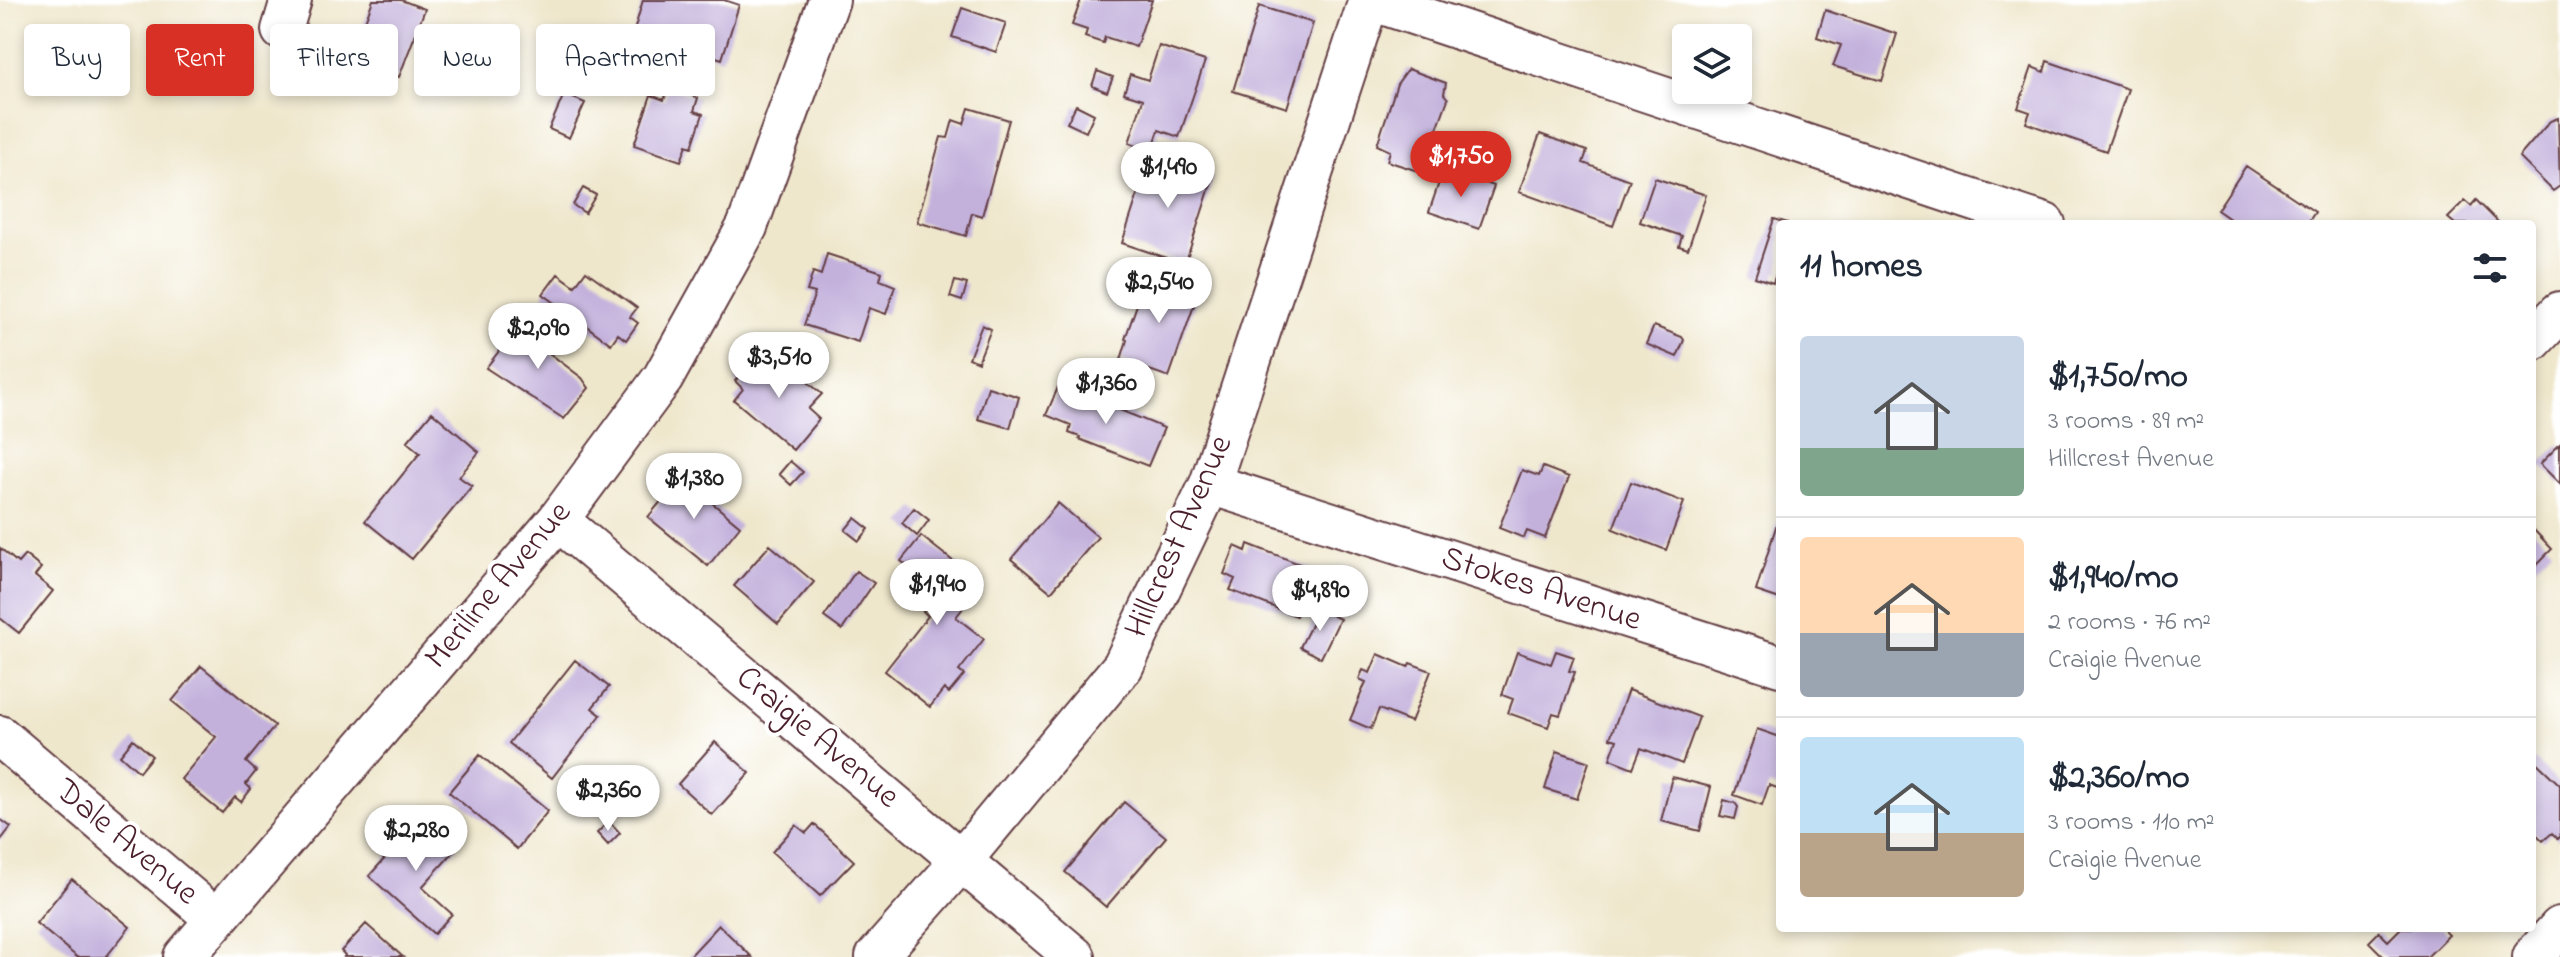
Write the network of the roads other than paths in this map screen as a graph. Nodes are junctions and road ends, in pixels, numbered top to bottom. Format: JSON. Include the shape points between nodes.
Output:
{"nodes":[{"id":1,"x":829,"y":0,"type":"edge"},
{"id":2,"x":1370,"y":0,"type":"edge"},
{"id":3,"x":2033,"y":220,"type":"edge"},
{"id":4,"x":2560,"y":312,"type":"edge"},
{"id":5,"x":2536,"y":337,"type":"edge"},
{"id":6,"x":1210,"y":484,"type":"junction"},
{"id":7,"x":558,"y":520,"type":"junction"},
{"id":8,"x":1776,"y":665,"type":"edge"},
{"id":9,"x":0,"y":736,"type":"edge"},
{"id":10,"x":961,"y":861,"type":"junction"},
{"id":11,"x":216,"y":919,"type":"junction"},
{"id":12,"x":2560,"y":927,"type":"edge"},
{"id":13,"x":184,"y":957,"type":"edge"},
{"id":14,"x":876,"y":957,"type":"edge"},
{"id":15,"x":1075,"y":957,"type":"edge"},
{"id":16,"x":2533,"y":957,"type":"edge"}],
"edges":[{"from":1,"to":7,"type":"street","name":"Meriline Avenue","via":[[747,227],[663,378]]},
{"from":2,"to":3,"type":"street"},
{"from":2,"to":6,"type":"street","name":"Hillcrest Avenue"},
{"from":4,"to":5,"type":"street"},
{"from":6,"to":8,"type":"street","name":"Stokes Avenue"},
{"from":6,"to":10,"type":"street","name":"Hillcrest Avenue","via":[[1123,666]]},
{"from":7,"to":10,"type":"street","name":"Craigie Avenue"},
{"from":7,"to":11,"type":"street","name":"Meriline Avenue"},
{"from":9,"to":11,"type":"street","name":"Dale Avenue"},
{"from":10,"to":14,"type":"street","name":"Hillcrest Avenue"},
{"from":10,"to":15,"type":"street","name":"Craigie Avenue"},
{"from":11,"to":13,"type":"street","name":"Meriline Avenue"},
{"from":12,"to":16,"type":"street"}]}
